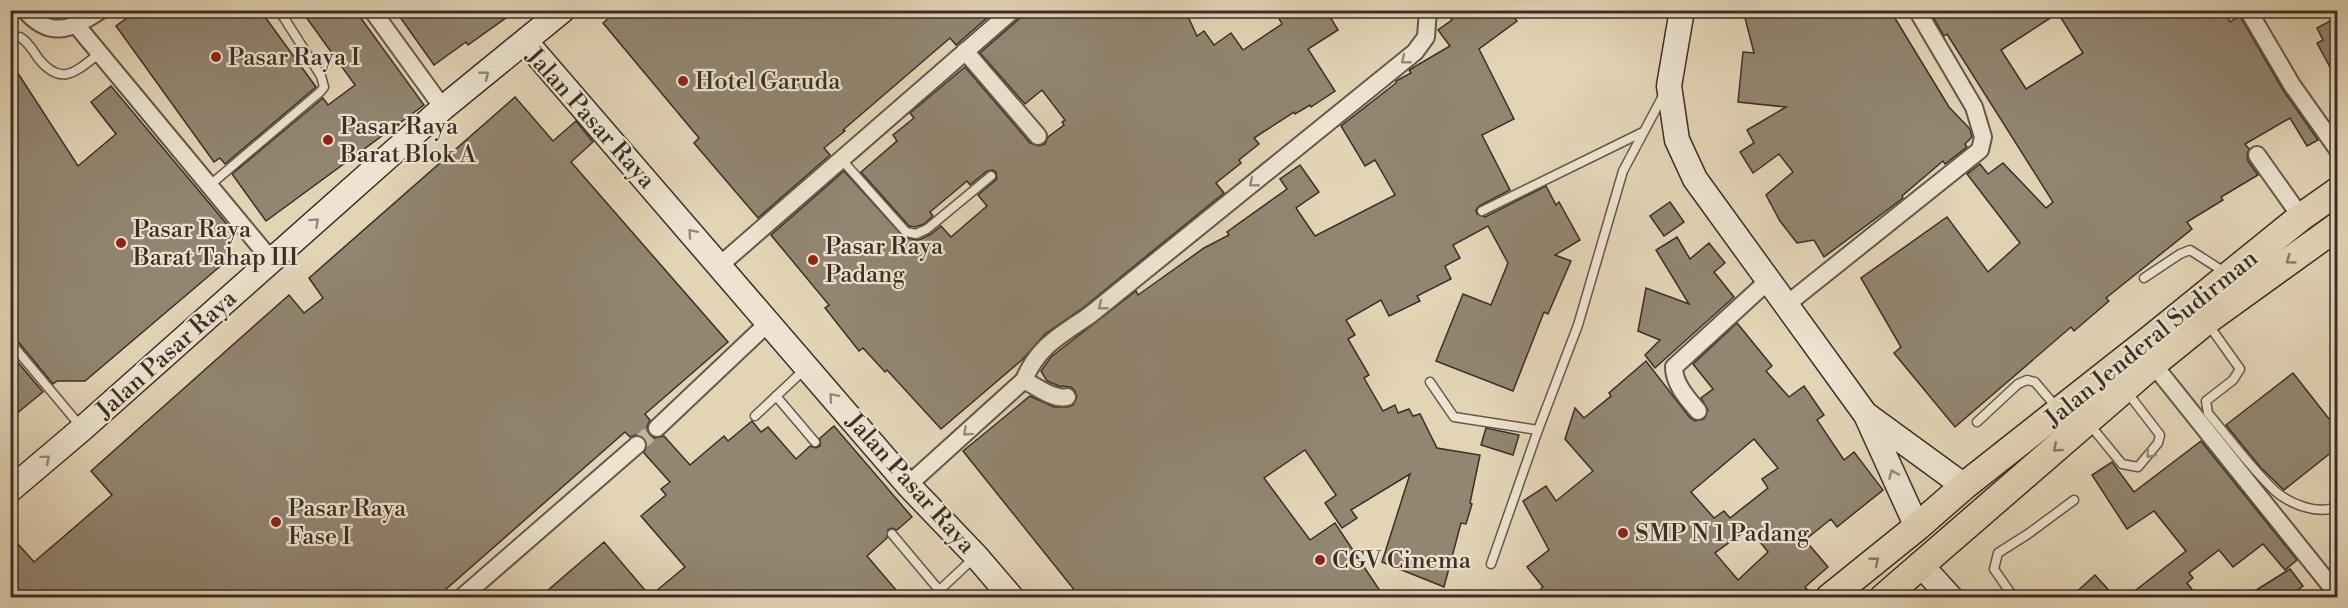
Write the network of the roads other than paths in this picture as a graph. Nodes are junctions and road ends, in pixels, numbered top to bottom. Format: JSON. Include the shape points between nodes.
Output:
{"nodes":[{"id":1,"x":25,"y":10,"type":"edge"},
{"id":2,"x":101,"y":10,"type":"edge"},
{"id":3,"x":279,"y":10,"type":"edge"},
{"id":4,"x":372,"y":10,"type":"edge"},
{"id":5,"x":563,"y":10,"type":"edge"},
{"id":6,"x":1013,"y":10,"type":"edge"},
{"id":7,"x":1428,"y":10,"type":"edge"},
{"id":8,"x":1682,"y":10,"type":"edge"},
{"id":9,"x":1917,"y":10,"type":"edge"},
{"id":10,"x":2248,"y":10,"type":"edge"},
{"id":11,"x":77,"y":26,"type":"junction"},
{"id":12,"x":526,"y":42,"type":"junction"},
{"id":13,"x":11,"y":44,"type":"edge"},
{"id":14,"x":965,"y":51,"type":"junction"},
{"id":15,"x":100,"y":53,"type":"junction"},
{"id":16,"x":1669,"y":86,"type":"junction"},
{"id":17,"x":443,"y":108,"type":"junction"},
{"id":18,"x":1643,"y":131,"type":"junction"},
{"id":19,"x":1038,"y":136,"type":"dead end"},
{"id":20,"x":2337,"y":150,"type":"edge"},
{"id":21,"x":2257,"y":155,"type":"dead end"},
{"id":22,"x":841,"y":158,"type":"junction"},
{"id":23,"x":991,"y":176,"type":"dead end"},
{"id":24,"x":210,"y":185,"type":"junction"},
{"id":25,"x":2337,"y":191,"type":"edge"},
{"id":26,"x":1482,"y":210,"type":"dead end"},
{"id":27,"x":2301,"y":217,"type":"junction"},
{"id":28,"x":2337,"y":226,"type":"edge"},
{"id":29,"x":272,"y":261,"type":"junction"},
{"id":30,"x":720,"y":265,"type":"junction"},
{"id":31,"x":2229,"y":275,"type":"junction"},
{"id":32,"x":2144,"y":278,"type":"dead end"},
{"id":33,"x":1768,"y":282,"type":"junction"},
{"id":34,"x":1786,"y":305,"type":"junction"},
{"id":35,"x":2206,"y":321,"type":"junction"},
{"id":36,"x":768,"y":323,"type":"junction"},
{"id":37,"x":10,"y":342,"type":"edge"},
{"id":38,"x":2153,"y":364,"type":"junction"},
{"id":39,"x":807,"y":366,"type":"junction"},
{"id":40,"x":1024,"y":380,"type":"junction"},
{"id":41,"x":1430,"y":382,"type":"dead end"},
{"id":42,"x":2125,"y":389,"type":"junction"},
{"id":43,"x":776,"y":396,"type":"junction"},
{"id":44,"x":1067,"y":397,"type":"dead end"},
{"id":45,"x":1698,"y":411,"type":"dead end"},
{"id":46,"x":2060,"y":411,"type":"junction"},
{"id":47,"x":1866,"y":415,"type":"junction"},
{"id":48,"x":755,"y":416,"type":"dead end"},
{"id":49,"x":663,"y":422,"type":"tunnel mouth"},
{"id":50,"x":1977,"y":422,"type":"dead end"},
{"id":51,"x":2087,"y":422,"type":"junction"},
{"id":52,"x":82,"y":429,"type":"junction"},
{"id":53,"x":1538,"y":430,"type":"junction"},
{"id":54,"x":815,"y":442,"type":"dead end"},
{"id":55,"x":637,"y":445,"type":"tunnel mouth"},
{"id":56,"x":908,"y":485,"type":"junction"},
{"id":57,"x":1964,"y":486,"type":"junction"},
{"id":58,"x":10,"y":490,"type":"edge"},
{"id":59,"x":2074,"y":500,"type":"dead end"},
{"id":60,"x":2337,"y":506,"type":"edge"},
{"id":61,"x":1917,"y":527,"type":"junction"},
{"id":62,"x":892,"y":534,"type":"dead end"},
{"id":63,"x":976,"y":556,"type":"junction"},
{"id":64,"x":1491,"y":564,"type":"dead end"},
{"id":65,"x":1920,"y":564,"type":"junction"},
{"id":66,"x":939,"y":590,"type":"junction"},
{"id":67,"x":2337,"y":592,"type":"edge"},
{"id":68,"x":461,"y":597,"type":"edge"},
{"id":69,"x":931,"y":597,"type":"edge"},
{"id":70,"x":1011,"y":597,"type":"edge"},
{"id":71,"x":1829,"y":597,"type":"edge"},
{"id":72,"x":1883,"y":597,"type":"edge"},
{"id":73,"x":1951,"y":597,"type":"edge"},
{"id":74,"x":2014,"y":597,"type":"edge"}],
"edges":[{"from":1,"to":11,"type":"street","via":[[46,28]]},
{"from":2,"to":11,"type":"street"},
{"from":3,"to":24,"type":"lane","via":[[324,87]]},
{"from":4,"to":17,"type":"street"},
{"from":5,"to":12,"type":"main road"},
{"from":6,"to":14,"type":"street"},
{"from":7,"to":40,"type":"street","one_way":true,"via":[[1426,37],[1415,52],[1090,315],[1045,346]]},
{"from":8,"to":16,"type":"main road"},
{"from":9,"to":34,"type":"street","via":[[1974,106],[1983,137],[1980,150]]},
{"from":10,"to":20,"type":"street"},
{"from":11,"to":15,"type":"street"},
{"from":17,"to":12,"type":"main road","name":"Jalan Pasar Raya","one_way":true},
{"from":30,"to":12,"type":"main road","name":"Jalan Pasar Raya","one_way":true},
{"from":13,"to":15,"type":"lane","via":[[20,37],[46,68],[65,76]]},
{"from":14,"to":19,"type":"street"},
{"from":14,"to":22,"type":"street"},
{"from":15,"to":24,"type":"street"},
{"from":16,"to":18,"type":"lane"},
{"from":16,"to":33,"type":"main road","via":[[1677,140],[1695,179]]},
{"from":29,"to":17,"type":"main road","name":"Jalan Pasar Raya","one_way":true},
{"from":18,"to":26,"type":"lane"},
{"from":18,"to":53,"type":"lane","via":[[1623,171],[1578,325]]},
{"from":21,"to":27,"type":"street"},
{"from":22,"to":23,"type":"lane","via":[[906,232],[916,234]]},
{"from":22,"to":30,"type":"street"},
{"from":24,"to":29,"type":"street"},
{"from":25,"to":27,"type":"main road","name":"Jalan Jenderal Sudirman"},
{"from":27,"to":31,"type":"main road","name":"Jalan Jenderal Sudirman"},
{"from":28,"to":35,"type":"main road","one_way":true},
{"from":29,"to":52,"type":"main road","name":"Jalan Pasar Raya"},
{"from":30,"to":36,"type":"main road","name":"Jalan Pasar Raya"},
{"from":31,"to":32,"type":"lane","via":[[2190,250]]},
{"from":31,"to":46,"type":"main road","name":"Jalan Jenderal Sudirman"},
{"from":33,"to":34,"type":"main road"},
{"from":33,"to":45,"type":"street","via":[[1674,367],[1683,393]]},
{"from":34,"to":47,"type":"main road"},
{"from":35,"to":38,"type":"main road"},
{"from":35,"to":60,"type":"lane","via":[[2240,369],[2233,380],[2206,401],[2208,413],[2276,492],[2305,507],[2330,510]]},
{"from":36,"to":39,"type":"main road","name":"Jalan Pasar Raya"},
{"from":36,"to":49,"type":"street"},
{"from":37,"to":52,"type":"lane"},
{"from":38,"to":42,"type":"main road"},
{"from":38,"to":67,"type":"street"},
{"from":39,"to":43,"type":"lane"},
{"from":56,"to":39,"type":"main road","name":"Jalan Pasar Raya","one_way":true},
{"from":40,"to":44,"type":"street","via":[[1051,394]]},
{"from":40,"to":56,"type":"street","one_way":true},
{"from":41,"to":53,"type":"lane","via":[[1454,417]]},
{"from":42,"to":51,"type":"main road"},
{"from":42,"to":51,"type":"lane","one_way":true,"via":[[2160,435],[2138,467],[2122,464]]},
{"from":43,"to":48,"type":"lane"},
{"from":43,"to":54,"type":"lane"},
{"from":46,"to":50,"type":"lane","via":[[2035,382],[2027,380]]},
{"from":46,"to":57,"type":"main road","name":"Jalan Jenderal Sudirman"},
{"from":47,"to":57,"type":"main road"},
{"from":61,"to":47,"type":"main road","one_way":true},
{"from":51,"to":65,"type":"main road","one_way":true},
{"from":58,"to":52,"type":"main road","name":"Jalan Pasar Raya","one_way":true},
{"from":53,"to":64,"type":"lane"},
{"from":55,"to":68,"type":"street"},
{"from":56,"to":63,"type":"main road","name":"Jalan Pasar Raya"},
{"from":57,"to":61,"type":"main road","name":"Jalan Jenderal Sudirman"},
{"from":59,"to":74,"type":"lane","via":[[1998,553],[1994,569]]},
{"from":71,"to":61,"type":"main road","name":"Jalan Jenderal Sudirman","one_way":true},
{"from":62,"to":66,"type":"lane"},
{"from":63,"to":66,"type":"lane"},
{"from":63,"to":70,"type":"main road","name":"Jalan Pasar Raya"},
{"from":65,"to":72,"type":"main road"},
{"from":65,"to":73,"type":"main road"},
{"from":66,"to":69,"type":"lane"}]}
